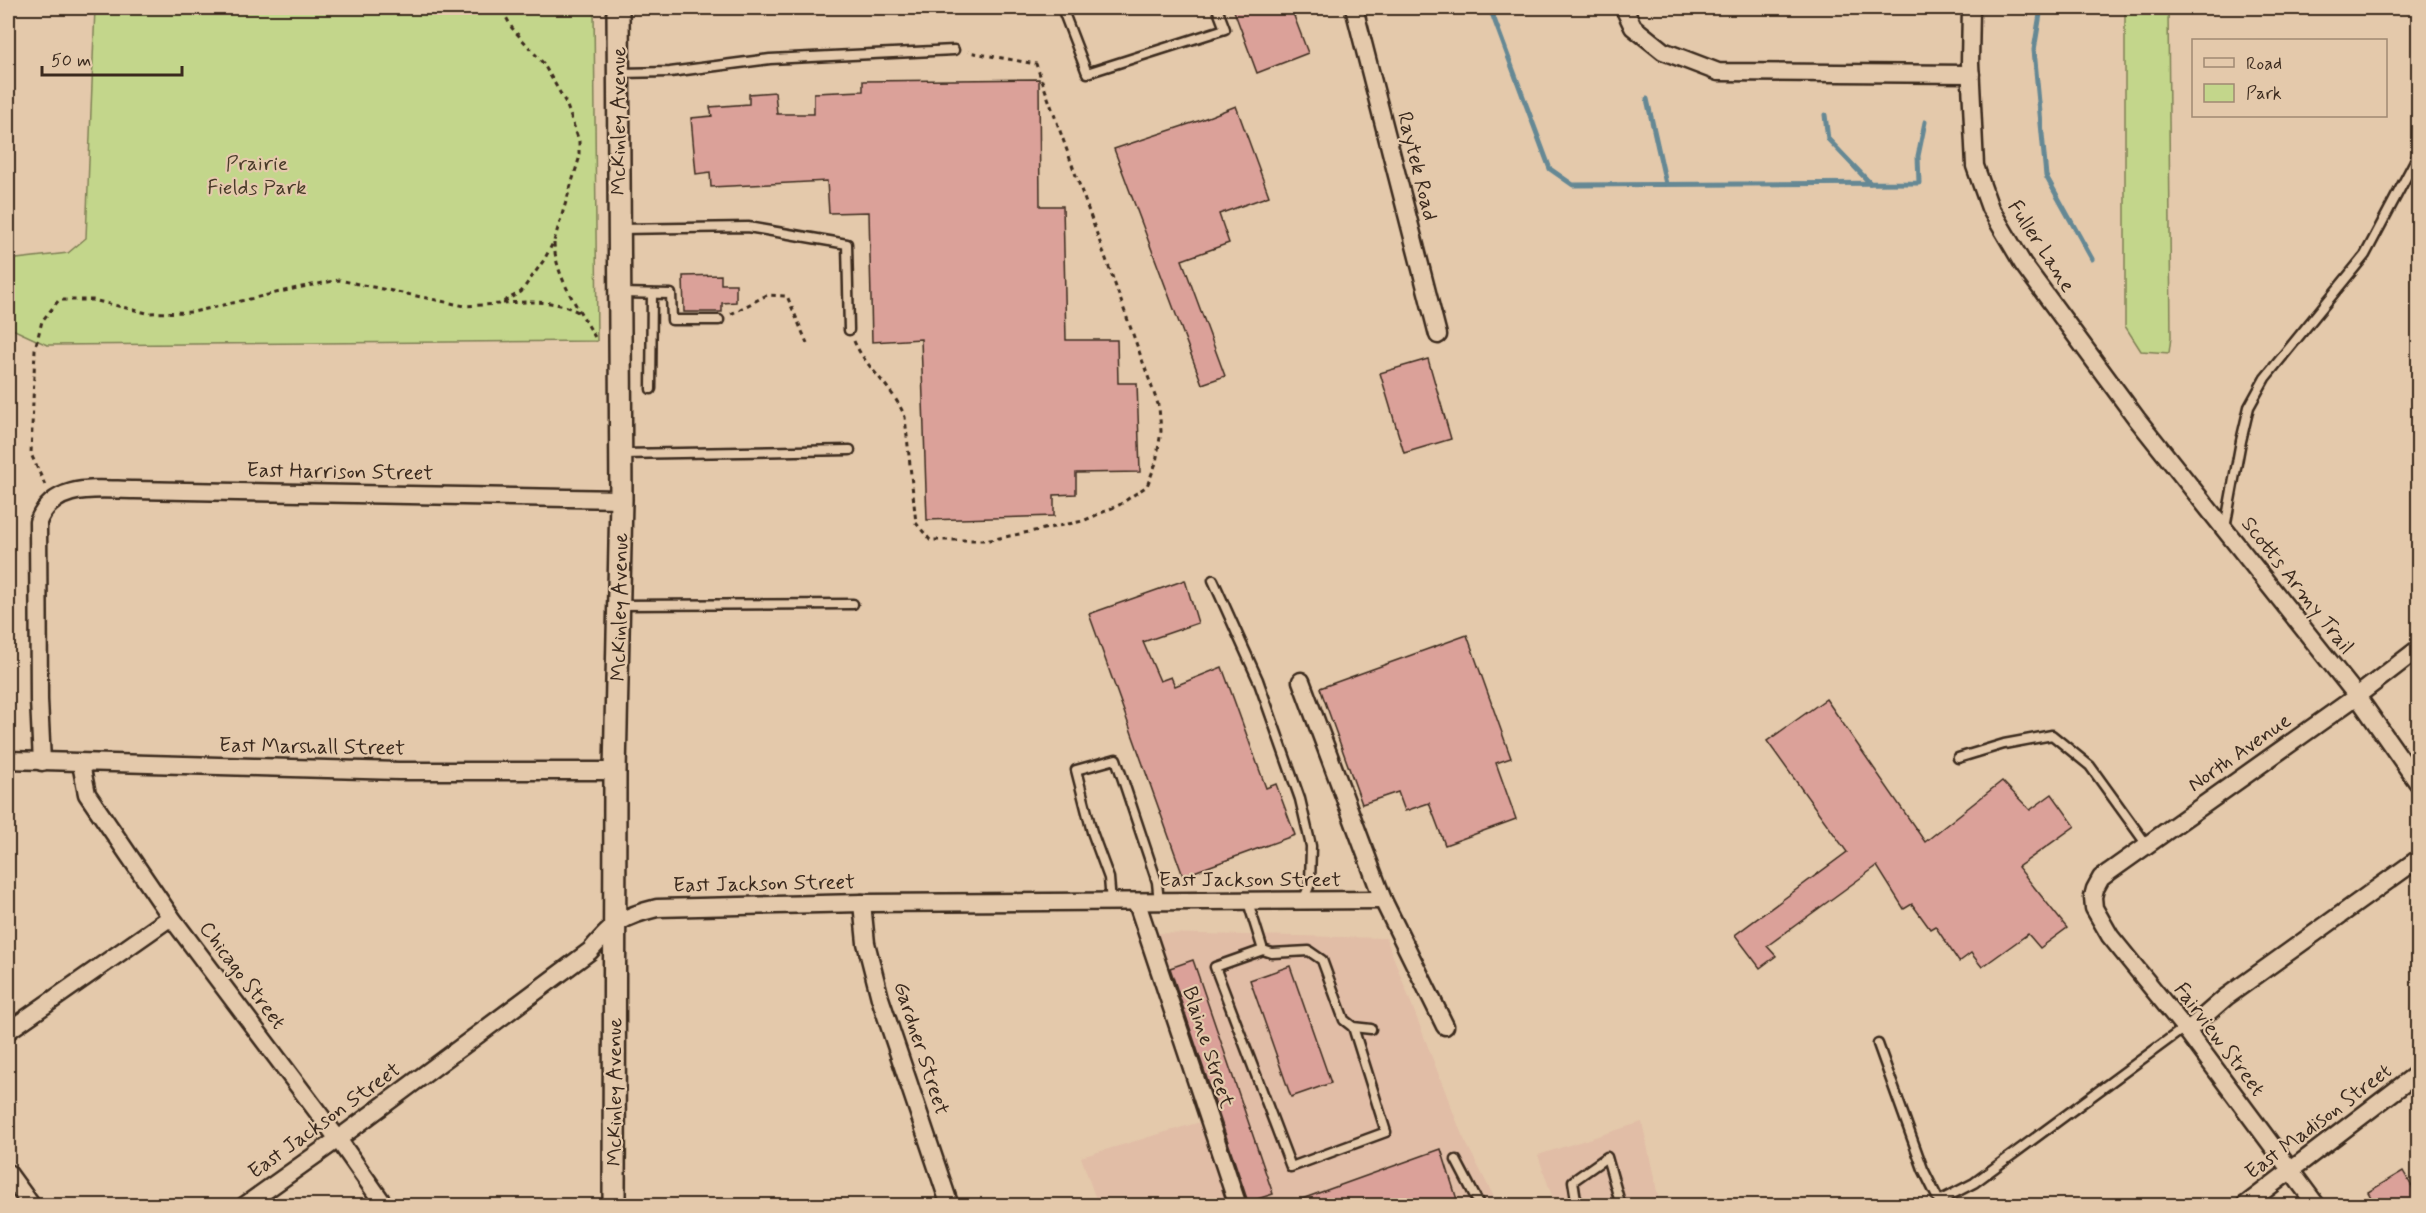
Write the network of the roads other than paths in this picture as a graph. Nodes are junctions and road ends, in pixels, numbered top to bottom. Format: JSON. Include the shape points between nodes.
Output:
{"nodes":[{"id":1,"x":618,"y":8,"type":"edge"},
{"id":2,"x":1062,"y":8,"type":"edge"},
{"id":3,"x":1217,"y":8,"type":"edge"},
{"id":4,"x":1354,"y":8,"type":"edge"},
{"id":5,"x":1624,"y":8,"type":"edge"},
{"id":6,"x":1971,"y":8,"type":"edge"},
{"id":7,"x":954,"y":50,"type":"road end"},
{"id":8,"x":1970,"y":69,"type":"junction"},
{"id":9,"x":618,"y":73,"type":"junction"},
{"id":10,"x":2418,"y":155,"type":"edge"},
{"id":11,"x":619,"y":229,"type":"junction"},
{"id":12,"x":620,"y":293,"type":"junction"},
{"id":13,"x":652,"y":294,"type":"junction"},
{"id":14,"x":719,"y":321,"type":"road end"},
{"id":15,"x":849,"y":330,"type":"road end"},
{"id":16,"x":1438,"y":335,"type":"dead end"},
{"id":17,"x":651,"y":389,"type":"dead end"},
{"id":18,"x":2138,"y":419,"type":"joint"},
{"id":19,"x":850,"y":450,"type":"dead end"},
{"id":20,"x":621,"y":454,"type":"junction"},
{"id":21,"x":621,"y":499,"type":"junction"},
{"id":22,"x":2225,"y":530,"type":"junction"},
{"id":23,"x":1212,"y":580,"type":"dead end"},
{"id":24,"x":853,"y":604,"type":"dead end"},
{"id":25,"x":618,"y":605,"type":"junction"},
{"id":26,"x":2418,"y":649,"type":"edge"},
{"id":27,"x":1301,"y":681,"type":"dead end"},
{"id":28,"x":2357,"y":696,"type":"junction"},
{"id":29,"x":1958,"y":758,"type":"dead end"},
{"id":30,"x":8,"y":760,"type":"edge"},
{"id":31,"x":42,"y":762,"type":"junction"},
{"id":32,"x":81,"y":764,"type":"junction"},
{"id":33,"x":615,"y":771,"type":"junction"},
{"id":34,"x":2418,"y":783,"type":"edge"},
{"id":35,"x":2147,"y":845,"type":"junction"},
{"id":36,"x":2418,"y":859,"type":"edge"},
{"id":37,"x":2093,"y":897,"type":"joint"},
{"id":38,"x":1383,"y":900,"type":"junction"},
{"id":39,"x":1303,"y":901,"type":"junction"},
{"id":40,"x":1159,"y":902,"type":"junction"},
{"id":41,"x":1248,"y":902,"type":"junction"},
{"id":42,"x":862,"y":903,"type":"junction"},
{"id":43,"x":1110,"y":903,"type":"junction"},
{"id":44,"x":1137,"y":903,"type":"junction"},
{"id":45,"x":171,"y":916,"type":"junction"},
{"id":46,"x":614,"y":923,"type":"junction"},
{"id":47,"x":1263,"y":950,"type":"junction"},
{"id":48,"x":1444,"y":1026,"type":"dead end"},
{"id":49,"x":1353,"y":1027,"type":"junction"},
{"id":50,"x":1371,"y":1029,"type":"dead end"},
{"id":51,"x":2186,"y":1029,"type":"junction"},
{"id":52,"x":8,"y":1031,"type":"edge"},
{"id":53,"x":1878,"y":1044,"type":"dead end"},
{"id":54,"x":2418,"y":1073,"type":"edge"},
{"id":55,"x":338,"y":1139,"type":"junction"},
{"id":56,"x":1456,"y":1160,"type":"dead end"},
{"id":57,"x":2290,"y":1170,"type":"junction"},
{"id":58,"x":8,"y":1173,"type":"edge"},
{"id":59,"x":1938,"y":1204,"type":"edge"},
{"id":60,"x":32,"y":1206,"type":"edge"},
{"id":61,"x":244,"y":1206,"type":"edge"},
{"id":62,"x":385,"y":1206,"type":"edge"},
{"id":63,"x":614,"y":1206,"type":"edge"},
{"id":64,"x":950,"y":1206,"type":"edge"},
{"id":65,"x":1238,"y":1206,"type":"edge"},
{"id":66,"x":1480,"y":1206,"type":"edge"},
{"id":67,"x":1577,"y":1206,"type":"edge"},
{"id":68,"x":1620,"y":1206,"type":"edge"},
{"id":69,"x":2244,"y":1206,"type":"edge"},
{"id":70,"x":2317,"y":1206,"type":"edge"}],
"edges":[{"from":1,"to":9,"type":"street","name":"McKinley Avenue"},
{"from":2,"to":3,"type":"lane","via":[[1087,73],[1225,29]]},
{"from":4,"to":16,"type":"street","name":"Raytek Road"},
{"from":5,"to":8,"type":"street","via":[[1633,27],[1663,51],[1718,72]]},
{"from":6,"to":8,"type":"street","name":"Fuller Lane"},
{"from":7,"to":9,"type":"lane","via":[[770,59],[670,72]]},
{"from":8,"to":18,"type":"street","name":"Fuller Lane","via":[[1975,166],[1990,208],[2023,264]]},
{"from":9,"to":11,"type":"street","name":"McKinley Avenue"},
{"from":10,"to":22,"type":"lane","via":[[2365,255],[2265,378],[2249,407]]},
{"from":11,"to":12,"type":"street","name":"McKinley Avenue"},
{"from":11,"to":15,"type":"lane","via":[[748,227],[847,244]]},
{"from":12,"to":13,"type":"lane"},
{"from":12,"to":20,"type":"street","name":"McKinley Avenue"},
{"from":13,"to":14,"type":"lane","via":[[671,294],[672,320]]},
{"from":13,"to":17,"type":"lane"},
{"from":18,"to":22,"type":"street","name":"Scotts Army Trail"},
{"from":19,"to":20,"type":"lane"},
{"from":20,"to":21,"type":"street","name":"McKinley Avenue"},
{"from":21,"to":25,"type":"street","name":"McKinley Avenue"},
{"from":21,"to":31,"type":"street","name":"East Harrison Street","via":[[134,490],[80,490],[55,498],[38,522]]},
{"from":22,"to":28,"type":"street","name":"Scotts Army Trail"},
{"from":23,"to":39,"type":"lane","via":[[1258,680],[1300,800],[1311,846],[1310,884]]},
{"from":24,"to":25,"type":"lane"},
{"from":25,"to":33,"type":"street","name":"McKinley Avenue"},
{"from":26,"to":28,"type":"street","name":"North Avenue"},
{"from":27,"to":38,"type":"street"},
{"from":28,"to":34,"type":"street","name":"Scotts Army Trail"},
{"from":28,"to":35,"type":"street","name":"North Avenue"},
{"from":29,"to":35,"type":"lane","via":[[2052,735],[2090,766]]},
{"from":30,"to":31,"type":"street","name":"East Marshall Street"},
{"from":31,"to":32,"type":"street","name":"East Marshall Street"},
{"from":32,"to":33,"type":"street","name":"East Marshall Street"},
{"from":32,"to":45,"type":"street","name":"Chicago Street","via":[[87,794]]},
{"from":33,"to":46,"type":"street","name":"McKinley Avenue"},
{"from":35,"to":37,"type":"street","name":"North Avenue","via":[[2101,878]]},
{"from":36,"to":51,"type":"street"},
{"from":37,"to":51,"type":"street","name":"Fairview Street","via":[[2094,908],[2110,936]]},
{"from":38,"to":39,"type":"street","name":"East Jackson Street"},
{"from":38,"to":48,"type":"street"},
{"from":39,"to":41,"type":"street","name":"East Jackson Street"},
{"from":40,"to":41,"type":"street","name":"East Jackson Street"},
{"from":40,"to":43,"type":"lane","via":[[1157,882],[1116,759],[1076,771],[1109,878]]},
{"from":40,"to":44,"type":"street","name":"East Jackson Street"},
{"from":41,"to":47,"type":"lane"},
{"from":42,"to":43,"type":"street","name":"East Jackson Street"},
{"from":42,"to":46,"type":"street","name":"East Jackson Street","via":[[657,908]]},
{"from":42,"to":64,"type":"street","name":"Gardner Street","via":[[866,943],[880,998]]},
{"from":43,"to":44,"type":"street","name":"East Jackson Street"},
{"from":44,"to":65,"type":"street","name":"Blaine Street"},
{"from":45,"to":52,"type":"street"},
{"from":45,"to":55,"type":"street","name":"Chicago Street"},
{"from":46,"to":55,"type":"street","name":"East Jackson Street","via":[[590,951]]},
{"from":46,"to":63,"type":"street","name":"McKinley Avenue"},
{"from":47,"to":49,"type":"lane","via":[[1309,951],[1322,960],[1344,1020]]},
{"from":47,"to":49,"type":"lane","via":[[1215,967],[1291,1167],[1386,1132]]},
{"from":49,"to":50,"type":"lane"},
{"from":51,"to":57,"type":"street","name":"Fairview Street"},
{"from":51,"to":59,"type":"lane","via":[[1974,1183]]},
{"from":53,"to":59,"type":"lane"},
{"from":54,"to":57,"type":"street","name":"East Madison Street"},
{"from":55,"to":61,"type":"street","name":"East Jackson Street"},
{"from":55,"to":62,"type":"street","name":"Chicago Street"},
{"from":56,"to":66,"type":"lane"},
{"from":57,"to":69,"type":"street","name":"East Madison Street"},
{"from":57,"to":70,"type":"street","name":"Fairview Street"},
{"from":58,"to":60,"type":"street"},
{"from":67,"to":68,"type":"lane","via":[[1573,1181],[1607,1157]]}]}
